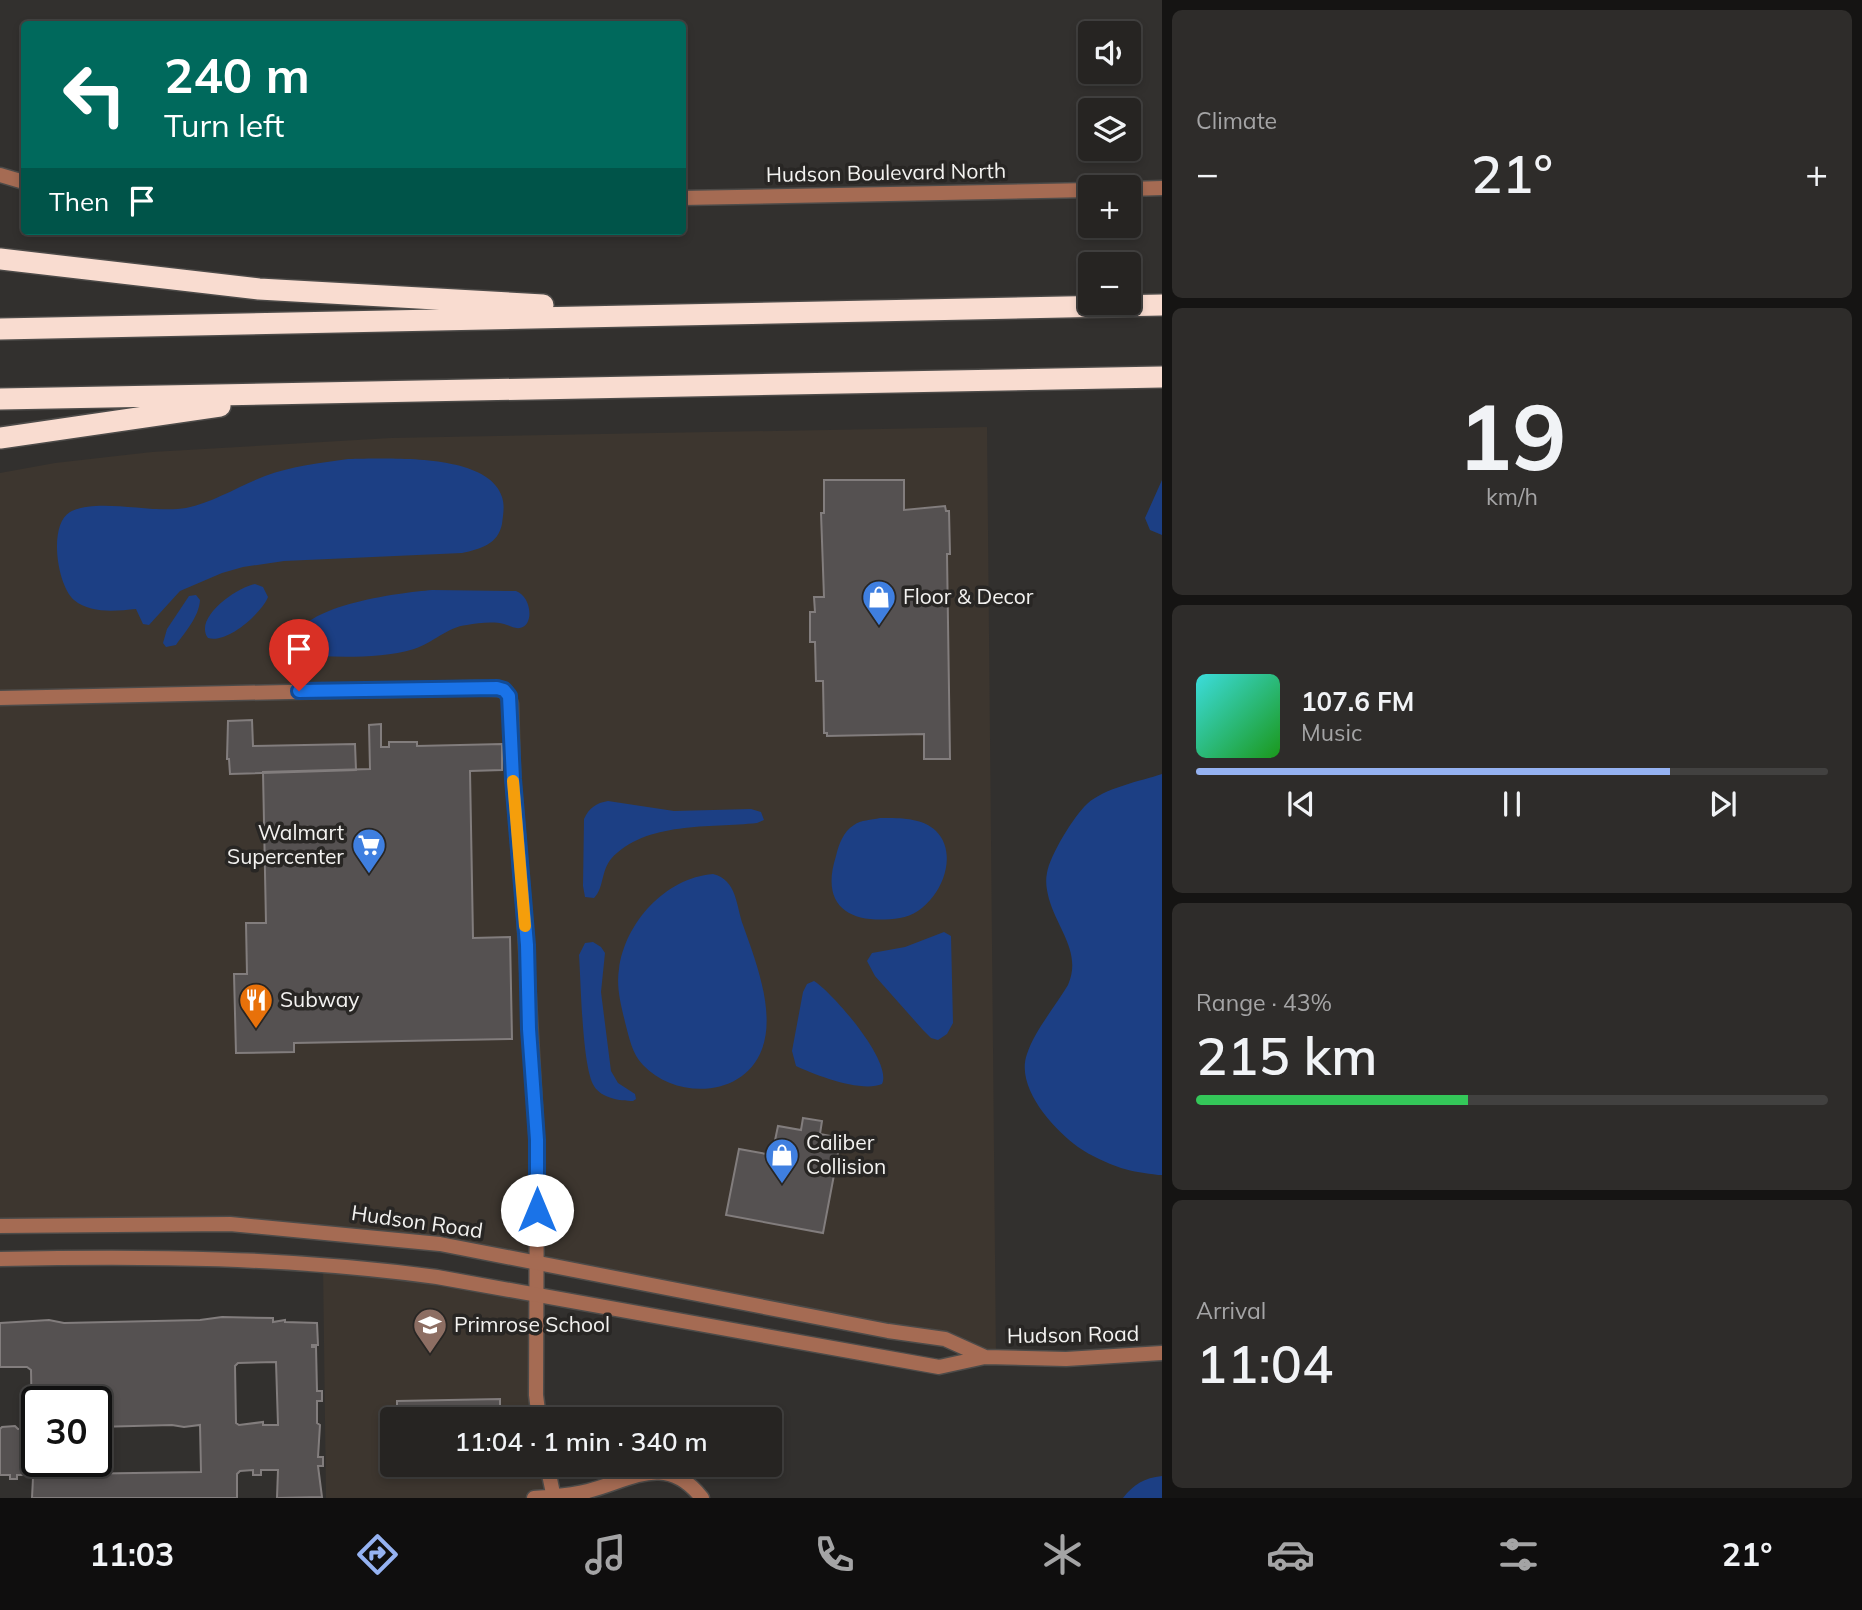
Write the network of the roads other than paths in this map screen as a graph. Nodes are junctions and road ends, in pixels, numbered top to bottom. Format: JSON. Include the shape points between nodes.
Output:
{"nodes":[{"id":1,"x":0,"y":175,"type":"edge"},
{"id":2,"x":21,"y":182,"type":"edge"},
{"id":3,"x":1162,"y":188,"type":"edge"},
{"id":4,"x":1141,"y":189,"type":"edge"},
{"id":5,"x":1078,"y":190,"type":"edge"},
{"id":6,"x":686,"y":198,"type":"edge"},
{"id":7,"x":0,"y":259,"type":"edge"},
{"id":8,"x":1162,"y":305,"type":"edge"},
{"id":9,"x":667,"y":315,"type":"junction"},
{"id":10,"x":0,"y":329,"type":"edge"},
{"id":11,"x":1162,"y":377,"type":"edge"},
{"id":12,"x":312,"y":393,"type":"junction"},
{"id":13,"x":0,"y":399,"type":"edge"},
{"id":14,"x":0,"y":438,"type":"edge"},
{"id":15,"x":0,"y":698,"type":"edge"},
{"id":16,"x":0,"y":1226,"type":"edge"},
{"id":17,"x":0,"y":1259,"type":"edge"},
{"id":18,"x":536,"y":1262,"type":"junction"},
{"id":19,"x":537,"y":1295,"type":"junction"},
{"id":20,"x":1162,"y":1353,"type":"edge"},
{"id":21,"x":985,"y":1357,"type":"junction"},
{"id":22,"x":537,"y":1407,"type":"edge"},
{"id":23,"x":550,"y":1477,"type":"edge"},
{"id":24,"x":554,"y":1497,"type":"edge"},
{"id":25,"x":534,"y":1498,"type":"edge"},
{"id":26,"x":702,"y":1498,"type":"edge"}],
"edges":[{"from":1,"to":2,"type":"street"},
{"from":3,"to":4,"type":"street"},
{"from":5,"to":6,"type":"street","name":"Hudson Boulevard North"},
{"from":7,"to":9,"type":"highway","via":[[259,289]]},
{"from":8,"to":9,"type":"highway"},
{"from":9,"to":10,"type":"highway"},
{"from":11,"to":12,"type":"highway"},
{"from":12,"to":13,"type":"highway"},
{"from":12,"to":14,"type":"highway"},
{"from":15,"to":18,"type":"street","via":[[476,688],[506,692],[511,704],[535,1105]]},
{"from":16,"to":18,"type":"street","name":"Hudson Road","via":[[181,1223],[278,1227],[440,1244]]},
{"from":17,"to":19,"type":"street","name":"Hudson Road","via":[[145,1256],[280,1261],[386,1270]]},
{"from":18,"to":19,"type":"street"},
{"from":18,"to":21,"type":"street","name":"Hudson Road","via":[[945,1339]]},
{"from":19,"to":21,"type":"street","name":"Hudson Road","via":[[917,1364],[940,1367]]},
{"from":19,"to":22,"type":"street"},
{"from":20,"to":21,"type":"street","name":"Hudson Road","via":[[1066,1359]]},
{"from":23,"to":24,"type":"street"},
{"from":24,"to":25,"type":"street"},
{"from":24,"to":26,"type":"street","via":[[656,1472],[686,1482]]}]}
